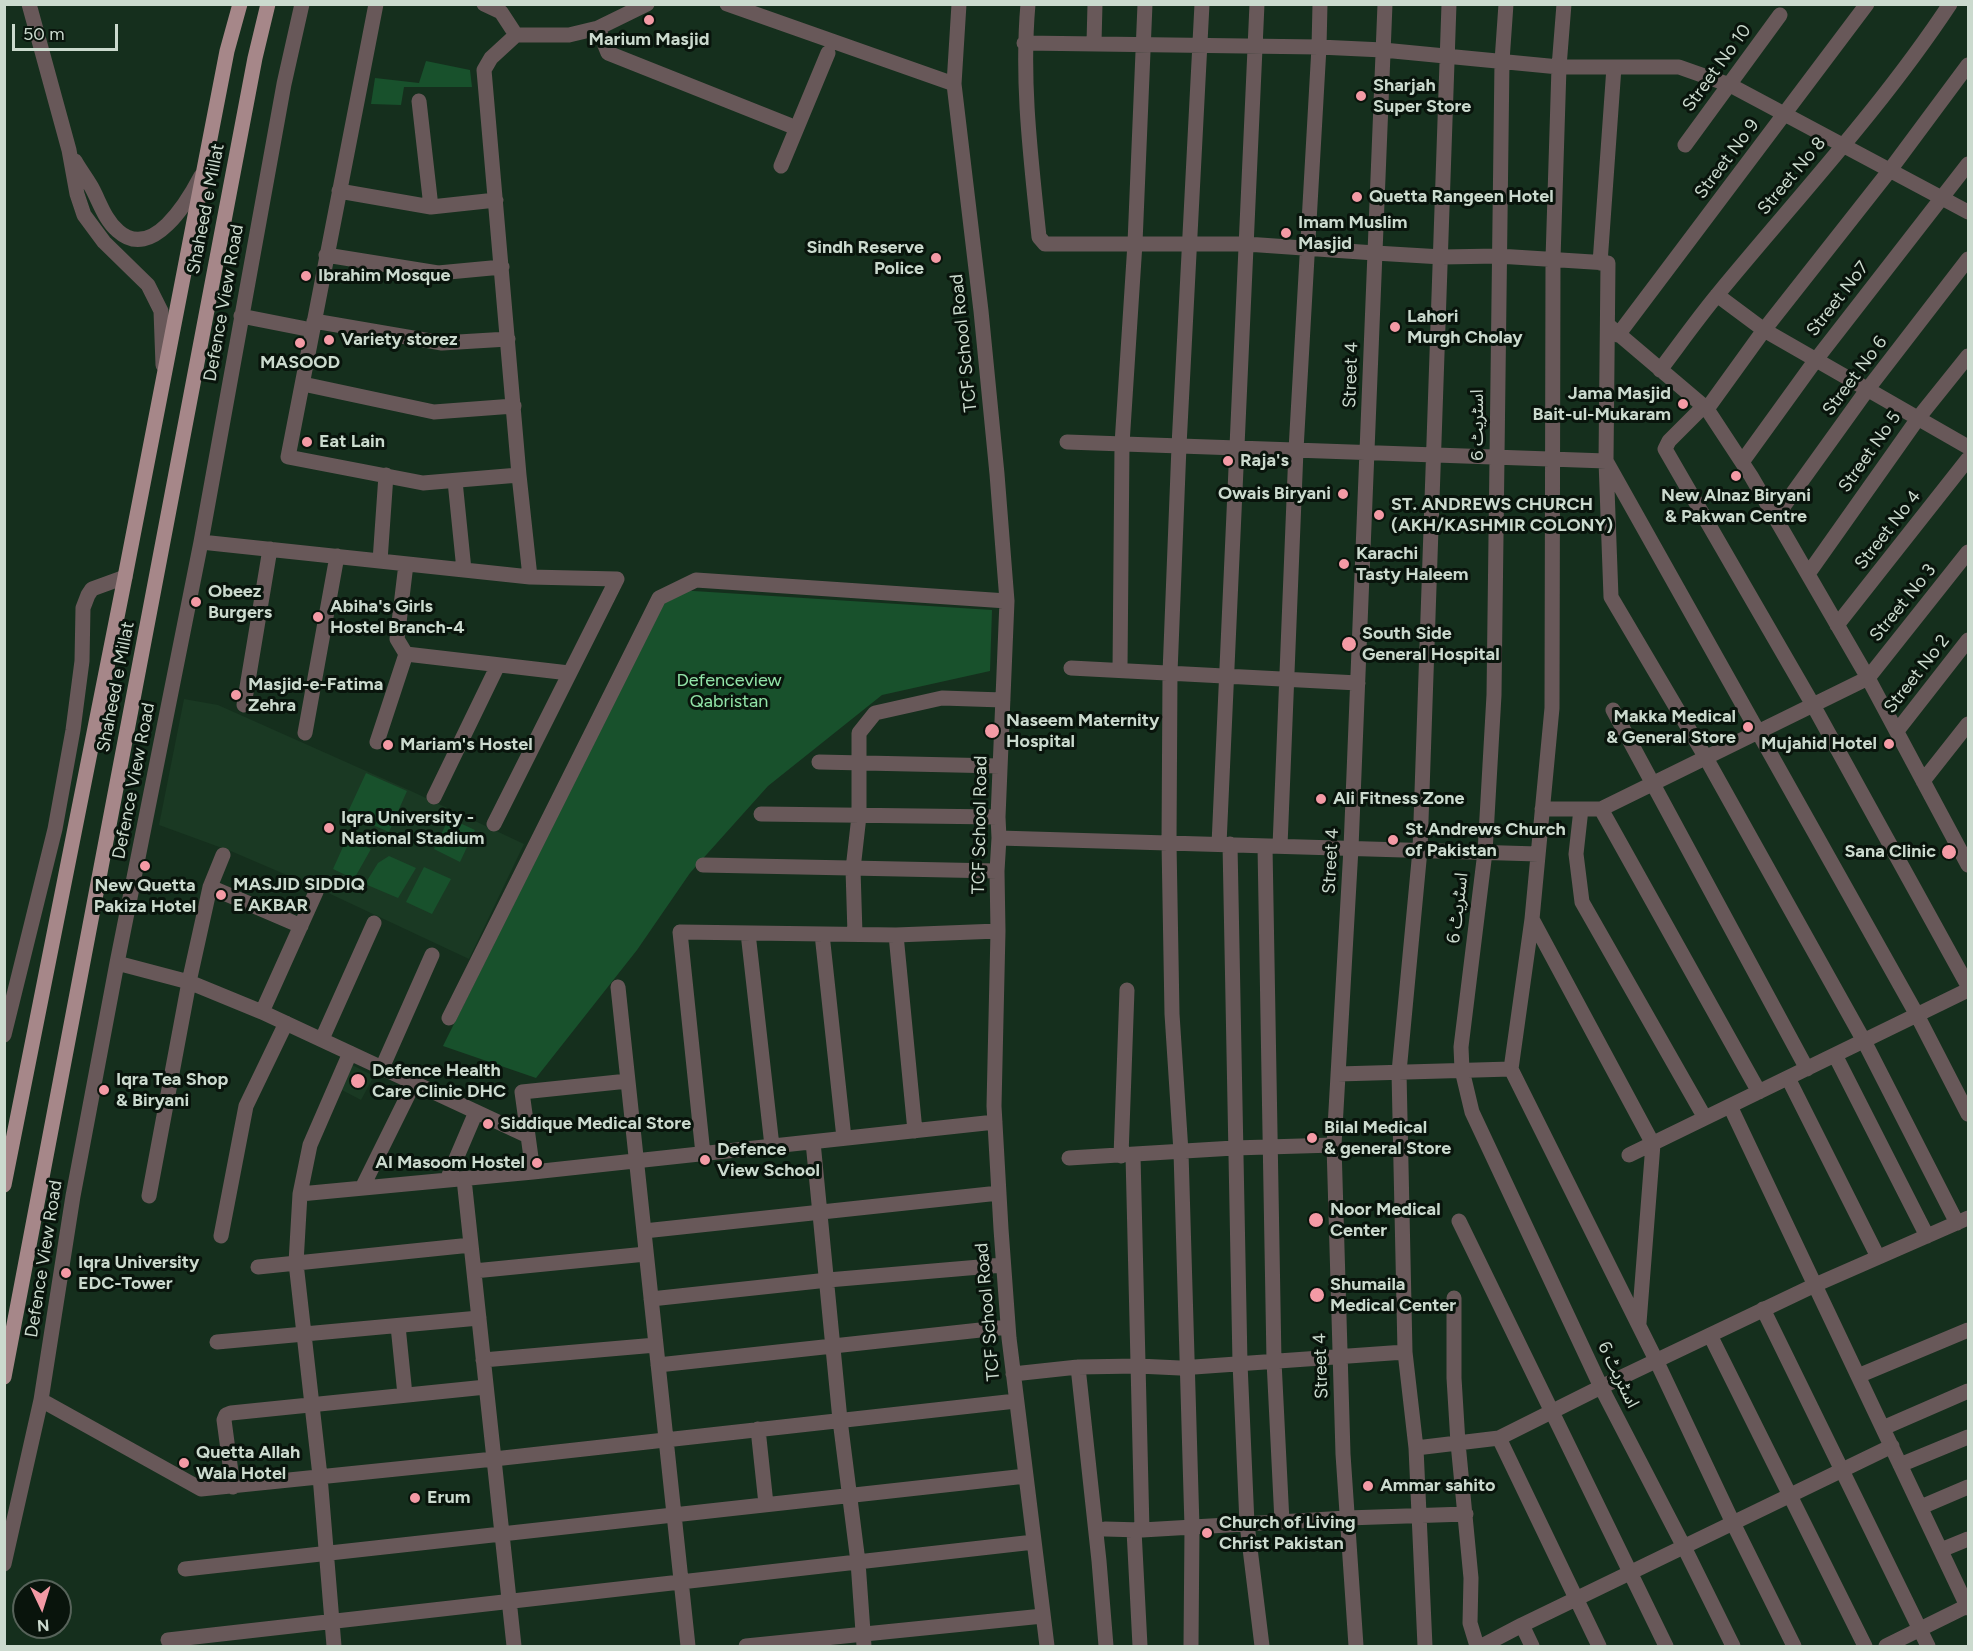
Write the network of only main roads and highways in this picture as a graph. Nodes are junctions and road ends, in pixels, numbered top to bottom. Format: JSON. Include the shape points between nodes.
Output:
{"nodes":[{"id":1,"x":232,"y":4,"type":"edge"},
{"id":2,"x":240,"y":4,"type":"edge"},
{"id":3,"x":268,"y":4,"type":"edge"},
{"id":4,"x":227,"y":51,"type":"junction"},
{"id":5,"x":4,"y":1185,"type":"edge"},
{"id":6,"x":4,"y":1377,"type":"edge"}],
"edges":[{"from":1,"to":4,"type":"main road"},
{"from":2,"to":4,"type":"main road","name":"Shaheed e Millat"},
{"from":3,"to":6,"type":"main road","name":"Shaheed e Millat"},
{"from":4,"to":5,"type":"main road","name":"Shaheed e Millat"}]}
